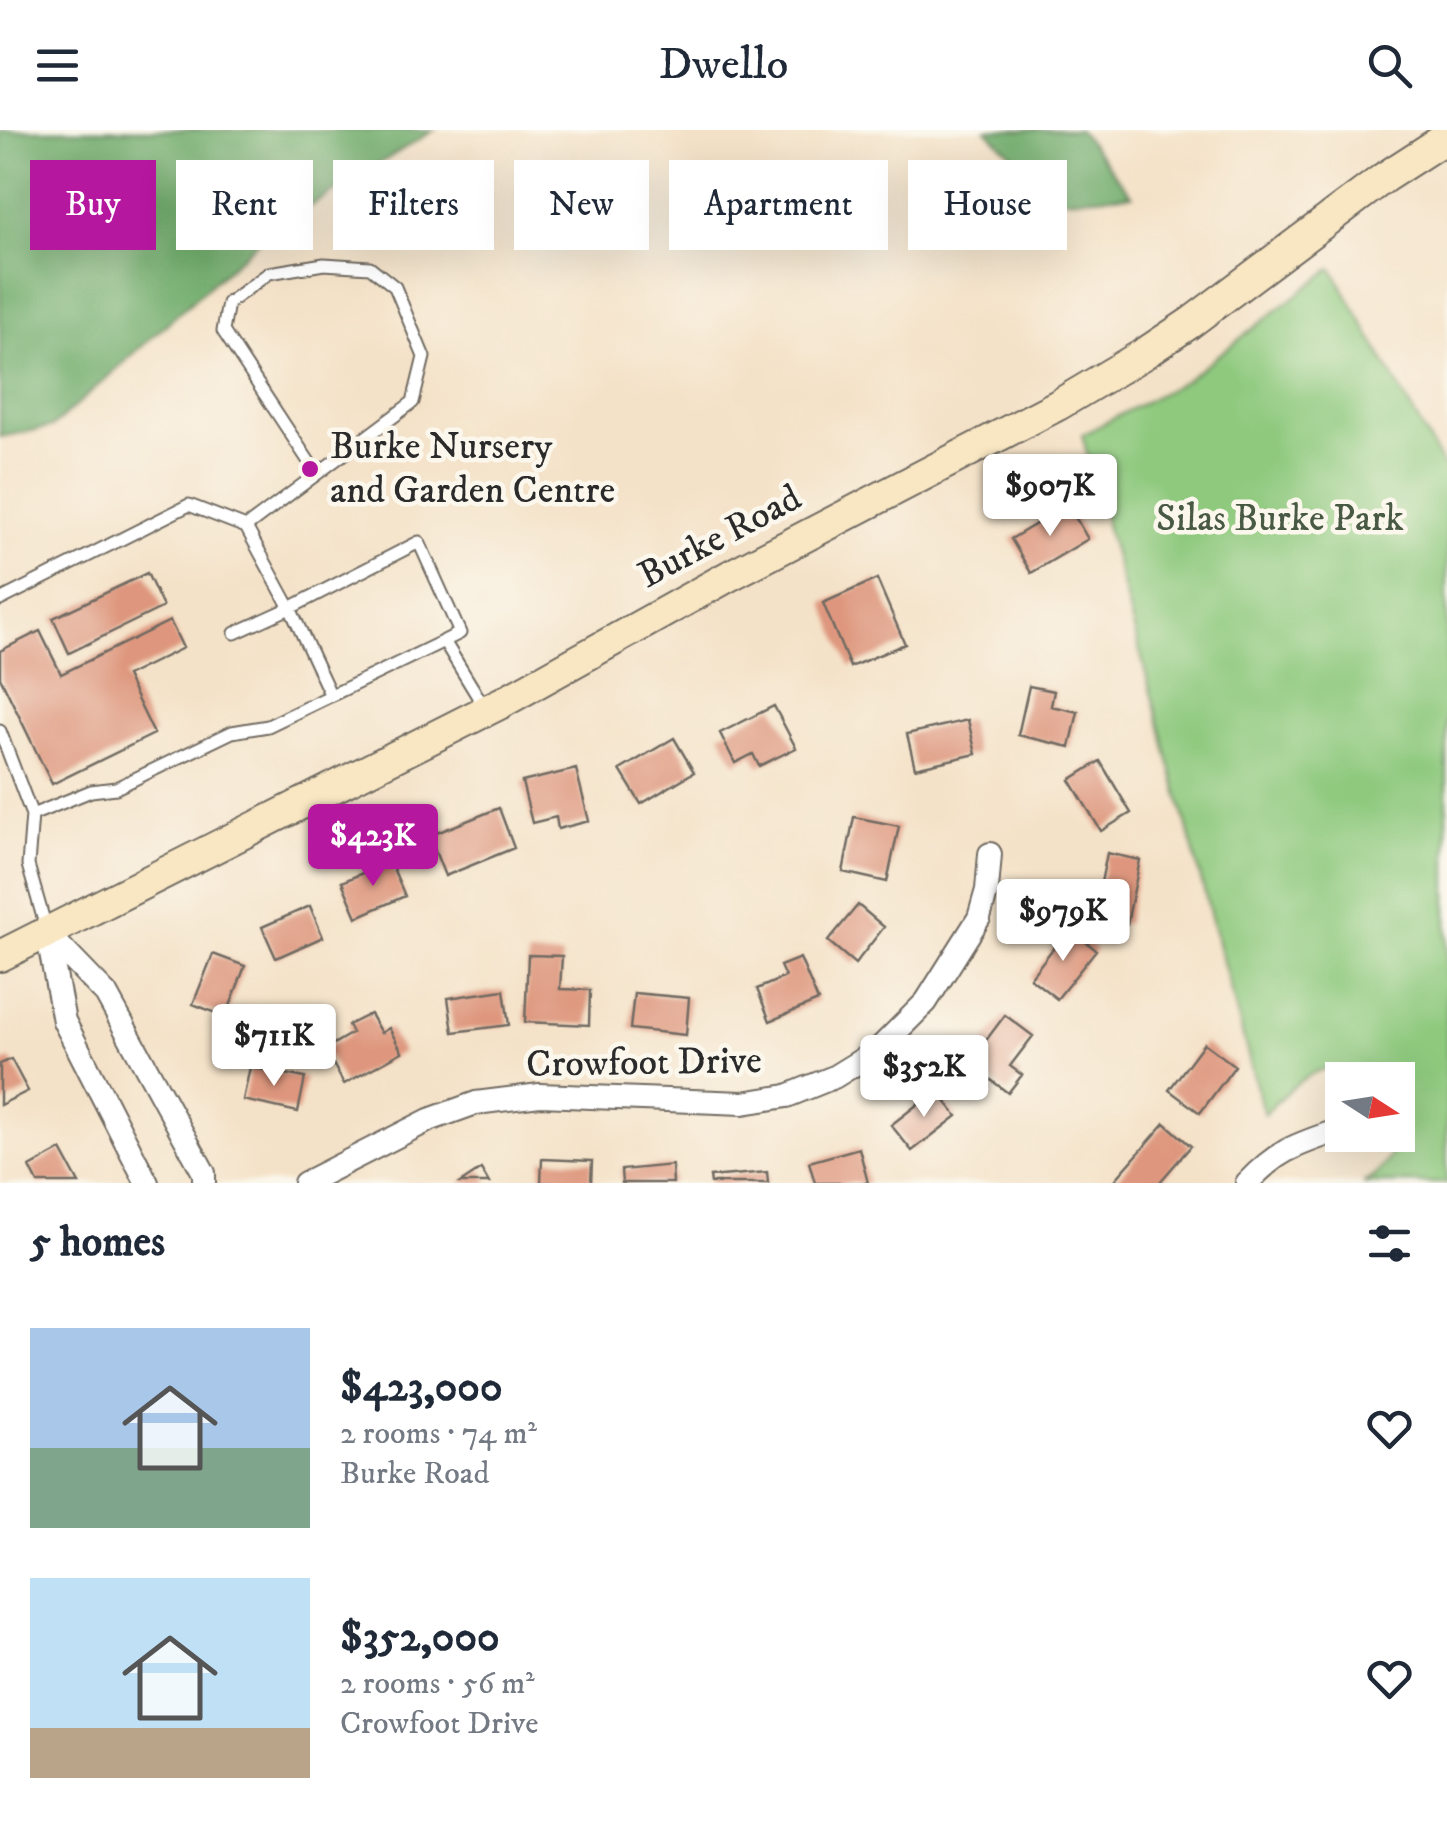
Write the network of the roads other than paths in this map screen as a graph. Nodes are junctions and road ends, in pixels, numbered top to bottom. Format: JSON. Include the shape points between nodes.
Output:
{"nodes":[{"id":1,"x":1447,"y":137,"type":"edge"},
{"id":2,"x":317,"y":474,"type":"junction"},
{"id":3,"x":246,"y":527,"type":"junction"},
{"id":4,"x":0,"y":600,"type":"edge"},
{"id":5,"x":290,"y":608,"type":"junction"},
{"id":6,"x":235,"y":633,"type":"dead end"},
{"id":7,"x":444,"y":641,"type":"junction"},
{"id":8,"x":331,"y":696,"type":"junction"},
{"id":9,"x":486,"y":710,"type":"junction"},
{"id":10,"x":0,"y":731,"type":"edge"},
{"id":11,"x":32,"y":815,"type":"junction"},
{"id":12,"x":990,"y":854,"type":"dead end"},
{"id":13,"x":48,"y":932,"type":"junction"},
{"id":14,"x":0,"y":956,"type":"edge"},
{"id":15,"x":1325,"y":1134,"type":"edge"},
{"id":16,"x":147,"y":1183,"type":"edge"},
{"id":17,"x":204,"y":1183,"type":"edge"},
{"id":18,"x":306,"y":1183,"type":"edge"},
{"id":19,"x":1247,"y":1183,"type":"edge"}],
"edges":[{"from":1,"to":9,"type":"street","name":"Burke Road","via":[[1110,376]]},
{"from":2,"to":2,"type":"lane","via":[[413,402],[424,356],[394,287],[370,267],[324,264],[269,274],[228,303],[223,331]]},
{"from":2,"to":3,"type":"lane"},
{"from":3,"to":4,"type":"lane","via":[[189,505]]},
{"from":3,"to":5,"type":"lane"},
{"from":5,"to":6,"type":"lane"},
{"from":5,"to":7,"type":"lane","via":[[419,542],[460,634]]},
{"from":5,"to":8,"type":"lane"},
{"from":7,"to":8,"type":"lane"},
{"from":7,"to":9,"type":"lane"},
{"from":8,"to":11,"type":"lane","via":[[268,726],[232,732],[116,788],[91,790]]},
{"from":9,"to":13,"type":"street","name":"Burke Road"},
{"from":10,"to":11,"type":"lane"},
{"from":11,"to":13,"type":"lane","via":[[28,865]]},
{"from":12,"to":18,"type":"street","name":"Crowfoot Drive","via":[[980,918],[926,1002],[878,1050],[834,1077],[787,1096],[742,1103],[540,1095],[476,1104],[429,1120]]},
{"from":13,"to":14,"type":"street","name":"Burke Road"},
{"from":13,"to":16,"type":"street","via":[[64,1021]]},
{"from":13,"to":17,"type":"street","via":[[106,994]]},
{"from":15,"to":19,"type":"street","via":[[1264,1163]]}]}
